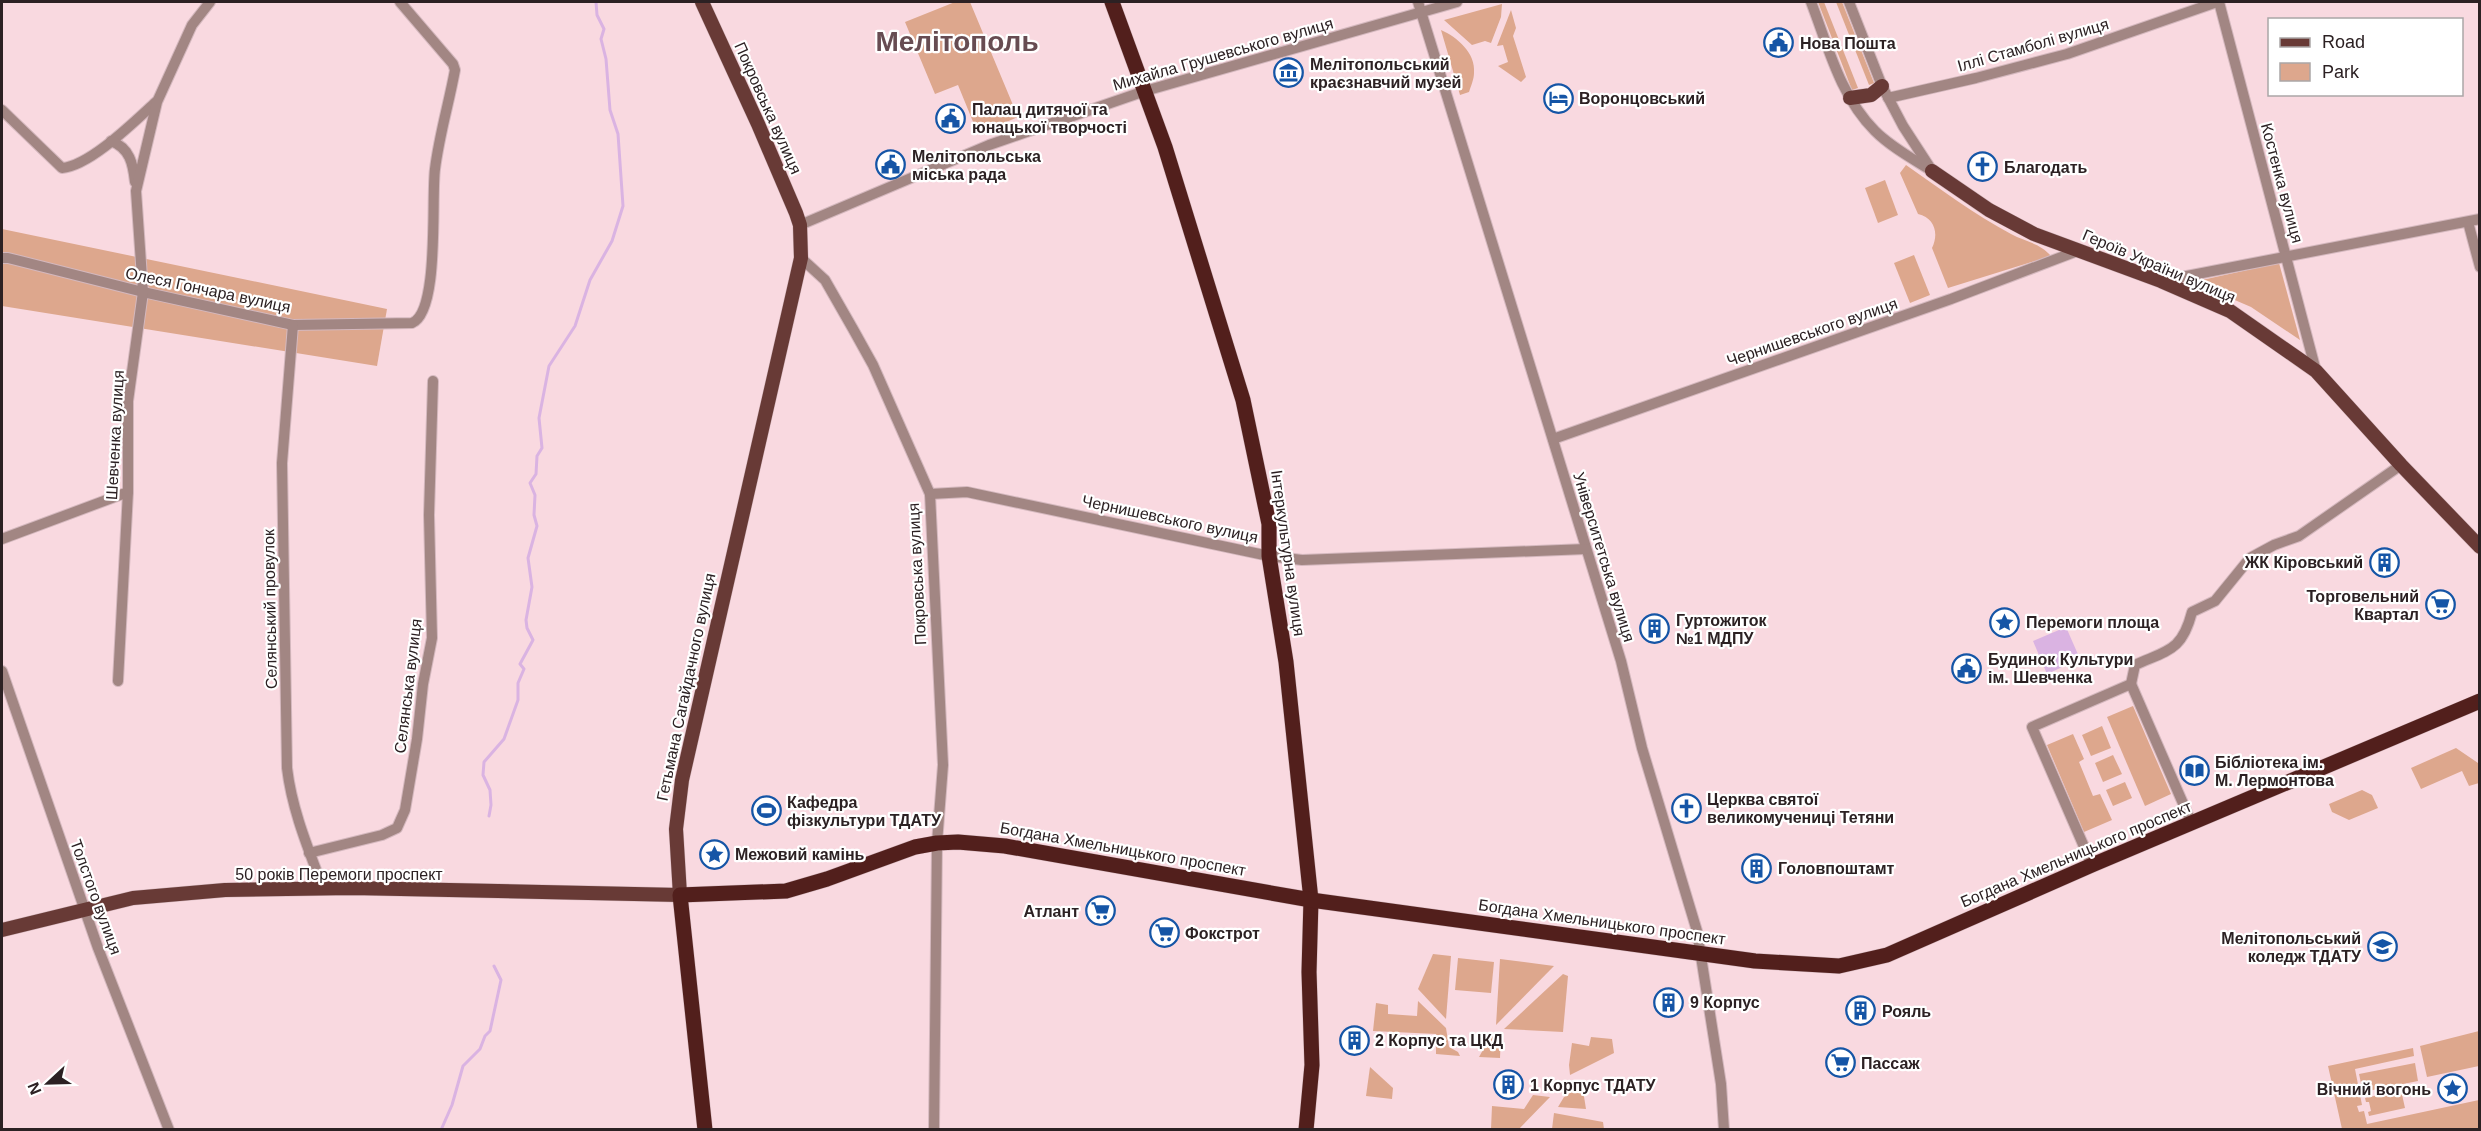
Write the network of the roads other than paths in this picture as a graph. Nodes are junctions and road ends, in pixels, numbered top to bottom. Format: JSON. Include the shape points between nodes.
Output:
{"nodes":[{"id":1,"x":210,"y":2,"type":"edge"},
{"id":2,"x":400,"y":2,"type":"edge"},
{"id":3,"x":702,"y":2,"type":"edge"},
{"id":4,"x":1112,"y":2,"type":"edge"},
{"id":5,"x":1457,"y":2,"type":"edge"},
{"id":6,"x":1811,"y":2,"type":"edge"},
{"id":7,"x":1849,"y":2,"type":"edge"},
{"id":8,"x":2218,"y":2,"type":"edge"},
{"id":9,"x":1420,"y":7,"type":"edge"},
{"id":10,"x":1145,"y":91,"type":"junction"},
{"id":11,"x":1885,"y":92,"type":"junction"},
{"id":12,"x":1850,"y":98,"type":"junction"},
{"id":13,"x":156,"y":102,"type":"junction"},
{"id":14,"x":2,"y":110,"type":"edge"},
{"id":15,"x":111,"y":141,"type":"junction"},
{"id":16,"x":1932,"y":171,"type":"junction"},
{"id":17,"x":136,"y":191,"type":"junction"},
{"id":18,"x":2480,"y":219,"type":"edge"},
{"id":19,"x":2468,"y":222,"type":"junction"},
{"id":20,"x":800,"y":225,"type":"junction"},
{"id":21,"x":2080,"y":250,"type":"junction"},
{"id":22,"x":2,"y":258,"type":"edge"},
{"id":23,"x":801,"y":258,"type":"junction"},
{"id":24,"x":2286,"y":258,"type":"junction"},
{"id":25,"x":2480,"y":267,"type":"edge"},
{"id":26,"x":2161,"y":281,"type":"junction"},
{"id":27,"x":143,"y":292,"type":"junction"},
{"id":28,"x":292,"y":325,"type":"junction"},
{"id":29,"x":2316,"y":371,"type":"junction"},
{"id":30,"x":433,"y":381,"type":"dead end"},
{"id":31,"x":1553,"y":439,"type":"junction"},
{"id":32,"x":2401,"y":465,"type":"junction"},
{"id":33,"x":128,"y":492,"type":"junction"},
{"id":34,"x":930,"y":494,"type":"junction"},
{"id":35,"x":2,"y":539,"type":"edge"},
{"id":36,"x":2480,"y":547,"type":"edge"},
{"id":37,"x":1586,"y":549,"type":"junction"},
{"id":38,"x":1269,"y":556,"type":"junction"},
{"id":39,"x":2,"y":671,"type":"edge"},
{"id":40,"x":118,"y":681,"type":"dead end"},
{"id":41,"x":2131,"y":684,"type":"junction"},
{"id":42,"x":2480,"y":701,"type":"edge"},
{"id":43,"x":2192,"y":824,"type":"junction"},
{"id":44,"x":937,"y":843,"type":"junction"},
{"id":45,"x":309,"y":853,"type":"junction"},
{"id":46,"x":2092,"y":865,"type":"junction"},
{"id":47,"x":323,"y":888,"type":"junction"},
{"id":48,"x":680,"y":895,"type":"junction"},
{"id":49,"x":1311,"y":900,"type":"junction"},
{"id":50,"x":85,"y":910,"type":"junction"},
{"id":51,"x":2,"y":930,"type":"edge"},
{"id":52,"x":1701,"y":953,"type":"junction"},
{"id":53,"x":169,"y":1130,"type":"edge"},
{"id":54,"x":705,"y":1130,"type":"edge"},
{"id":55,"x":934,"y":1130,"type":"edge"},
{"id":56,"x":1306,"y":1130,"type":"edge"},
{"id":57,"x":1724,"y":1130,"type":"edge"}],
"edges":[{"from":1,"to":13,"type":"street","name":"Шевченка вулиця","via":[[192,25]]},
{"from":2,"to":28,"type":"street","name":"Олеся Гончара вулиця","via":[[454,70],[435,171],[432,266],[424,313],[412,323]]},
{"from":3,"to":20,"type":"main road","name":"Покровська вулиця"},
{"from":4,"to":10,"type":"highway","name":"Інтеркультурна вулиця"},
{"from":5,"to":9,"type":"street","name":"Михайла Грушевського вулиця"},
{"from":6,"to":12,"type":"street"},
{"from":7,"to":11,"type":"street"},
{"from":8,"to":11,"type":"street","name":"Іллі Стамболі вулиця","via":[[2067,54],[1976,78]]},
{"from":8,"to":24,"type":"street","name":"Костенка вулиця"},
{"from":9,"to":10,"type":"street","name":"Михайла Грушевського вулиця"},
{"from":9,"to":31,"type":"street","name":"Університетська вулиця"},
{"from":10,"to":20,"type":"street","name":"Михайла Грушевського вулиця","via":[[988,145]]},
{"from":10,"to":38,"type":"highway","name":"Інтеркультурна вулиця","via":[[1243,400],[1269,524]]},
{"from":11,"to":12,"type":"main road"},
{"from":11,"to":16,"type":"street"},
{"from":12,"to":16,"type":"street","via":[[1875,131]]},
{"from":13,"to":15,"type":"street"},
{"from":13,"to":17,"type":"street","name":"Шевченка вулиця"},
{"from":14,"to":15,"type":"street","via":[[62,168],[73,167]]},
{"from":15,"to":17,"type":"street","name":"Шевченка вулиця","via":[[125,150],[130,159]]},
{"from":16,"to":21,"type":"main road","name":"Героїв України вулиця","via":[[1989,210],[2034,234]]},
{"from":17,"to":27,"type":"street","name":"Шевченка вулиця"},
{"from":18,"to":19,"type":"street"},
{"from":19,"to":24,"type":"street"},
{"from":19,"to":25,"type":"street"},
{"from":20,"to":23,"type":"main road","name":"Покровська вулиця"},
{"from":21,"to":26,"type":"main road","name":"Героїв України вулиця"},
{"from":21,"to":31,"type":"street","name":"Чернишевського вулиця"},
{"from":22,"to":27,"type":"street","name":"Олеся Гончара вулиця"},
{"from":23,"to":34,"type":"street","name":"Покровська вулиця","via":[[825,280],[854,329]]},
{"from":23,"to":48,"type":"main road","name":"Гетьмана Сагайдачного вулиця","via":[[682,780],[676,829]]},
{"from":24,"to":26,"type":"street"},
{"from":24,"to":29,"type":"street","name":"Костенка вулиця"},
{"from":26,"to":29,"type":"main road","name":"Героїв України вулиця","via":[[2230,311]]},
{"from":27,"to":28,"type":"street","name":"Олеся Гончара вулиця"},
{"from":27,"to":33,"type":"street","name":"Шевченка вулиця","via":[[128,401]]},
{"from":28,"to":45,"type":"street","name":"Селянський провулок","via":[[282,463],[287,768],[290,792]]},
{"from":29,"to":32,"type":"main road","name":"Героїв України вулиця"},
{"from":30,"to":45,"type":"street","name":"Селянська вулиця","via":[[429,515],[432,638],[405,810],[397,828],[382,836]]},
{"from":31,"to":37,"type":"street","name":"Університетська вулиця"},
{"from":32,"to":36,"type":"main road","name":"Героїв України вулиця"},
{"from":32,"to":41,"type":"street","via":[[2299,536],[2250,558],[2215,601],[2192,612],[2187,631],[2175,648],[2134,665]]},
{"from":33,"to":35,"type":"street"},
{"from":33,"to":40,"type":"street","name":"Шевченка вулиця"},
{"from":34,"to":38,"type":"street","name":"Чернишевського вулиця","via":[[967,492]]},
{"from":34,"to":44,"type":"street","name":"Покровська вулиця","via":[[943,765]]},
{"from":37,"to":38,"type":"street","name":"Чернишевського вулиця","via":[[1302,560]]},
{"from":37,"to":52,"type":"street","name":"Університетська вулиця"},
{"from":38,"to":49,"type":"highway","name":"Інтеркультурна вулиця","via":[[1286,662]]},
{"from":39,"to":50,"type":"street","name":"Толстого вулиця"},
{"from":41,"to":43,"type":"street"},
{"from":41,"to":46,"type":"street","via":[[2032,727]]},
{"from":42,"to":43,"type":"highway","name":"Богдана Хмельницького проспект"},
{"from":43,"to":46,"type":"highway","name":"Богдана Хмельницького проспект"},
{"from":44,"to":48,"type":"highway","name":"Богдана Хмельницького проспект","via":[[786,891]]},
{"from":44,"to":49,"type":"highway","name":"Богдана Хмельницького проспект","via":[[1005,846]]},
{"from":44,"to":55,"type":"street","name":"Покровська вулиця"},
{"from":45,"to":47,"type":"street","name":"Селянський провулок"},
{"from":46,"to":52,"type":"highway","name":"Богдана Хмельницького проспект","via":[[1887,955],[1860,963],[1814,966]]},
{"from":47,"to":48,"type":"main road","name":"50 років Перемоги проспект"},
{"from":47,"to":50,"type":"main road","name":"50 років Перемоги проспект","via":[[225,890],[133,898]]},
{"from":48,"to":54,"type":"highway","name":"Гетьмана Сагайдачного вулиця"},
{"from":49,"to":52,"type":"highway","name":"Богдана Хмельницького проспект"},
{"from":49,"to":56,"type":"highway","name":"Інтеркультурна вулиця","via":[[1312,1065]]},
{"from":50,"to":51,"type":"main road","name":"50 років Перемоги проспект"},
{"from":50,"to":53,"type":"street","name":"Толстого вулиця"},
{"from":52,"to":57,"type":"street","name":"Університетська вулиця"}]}
